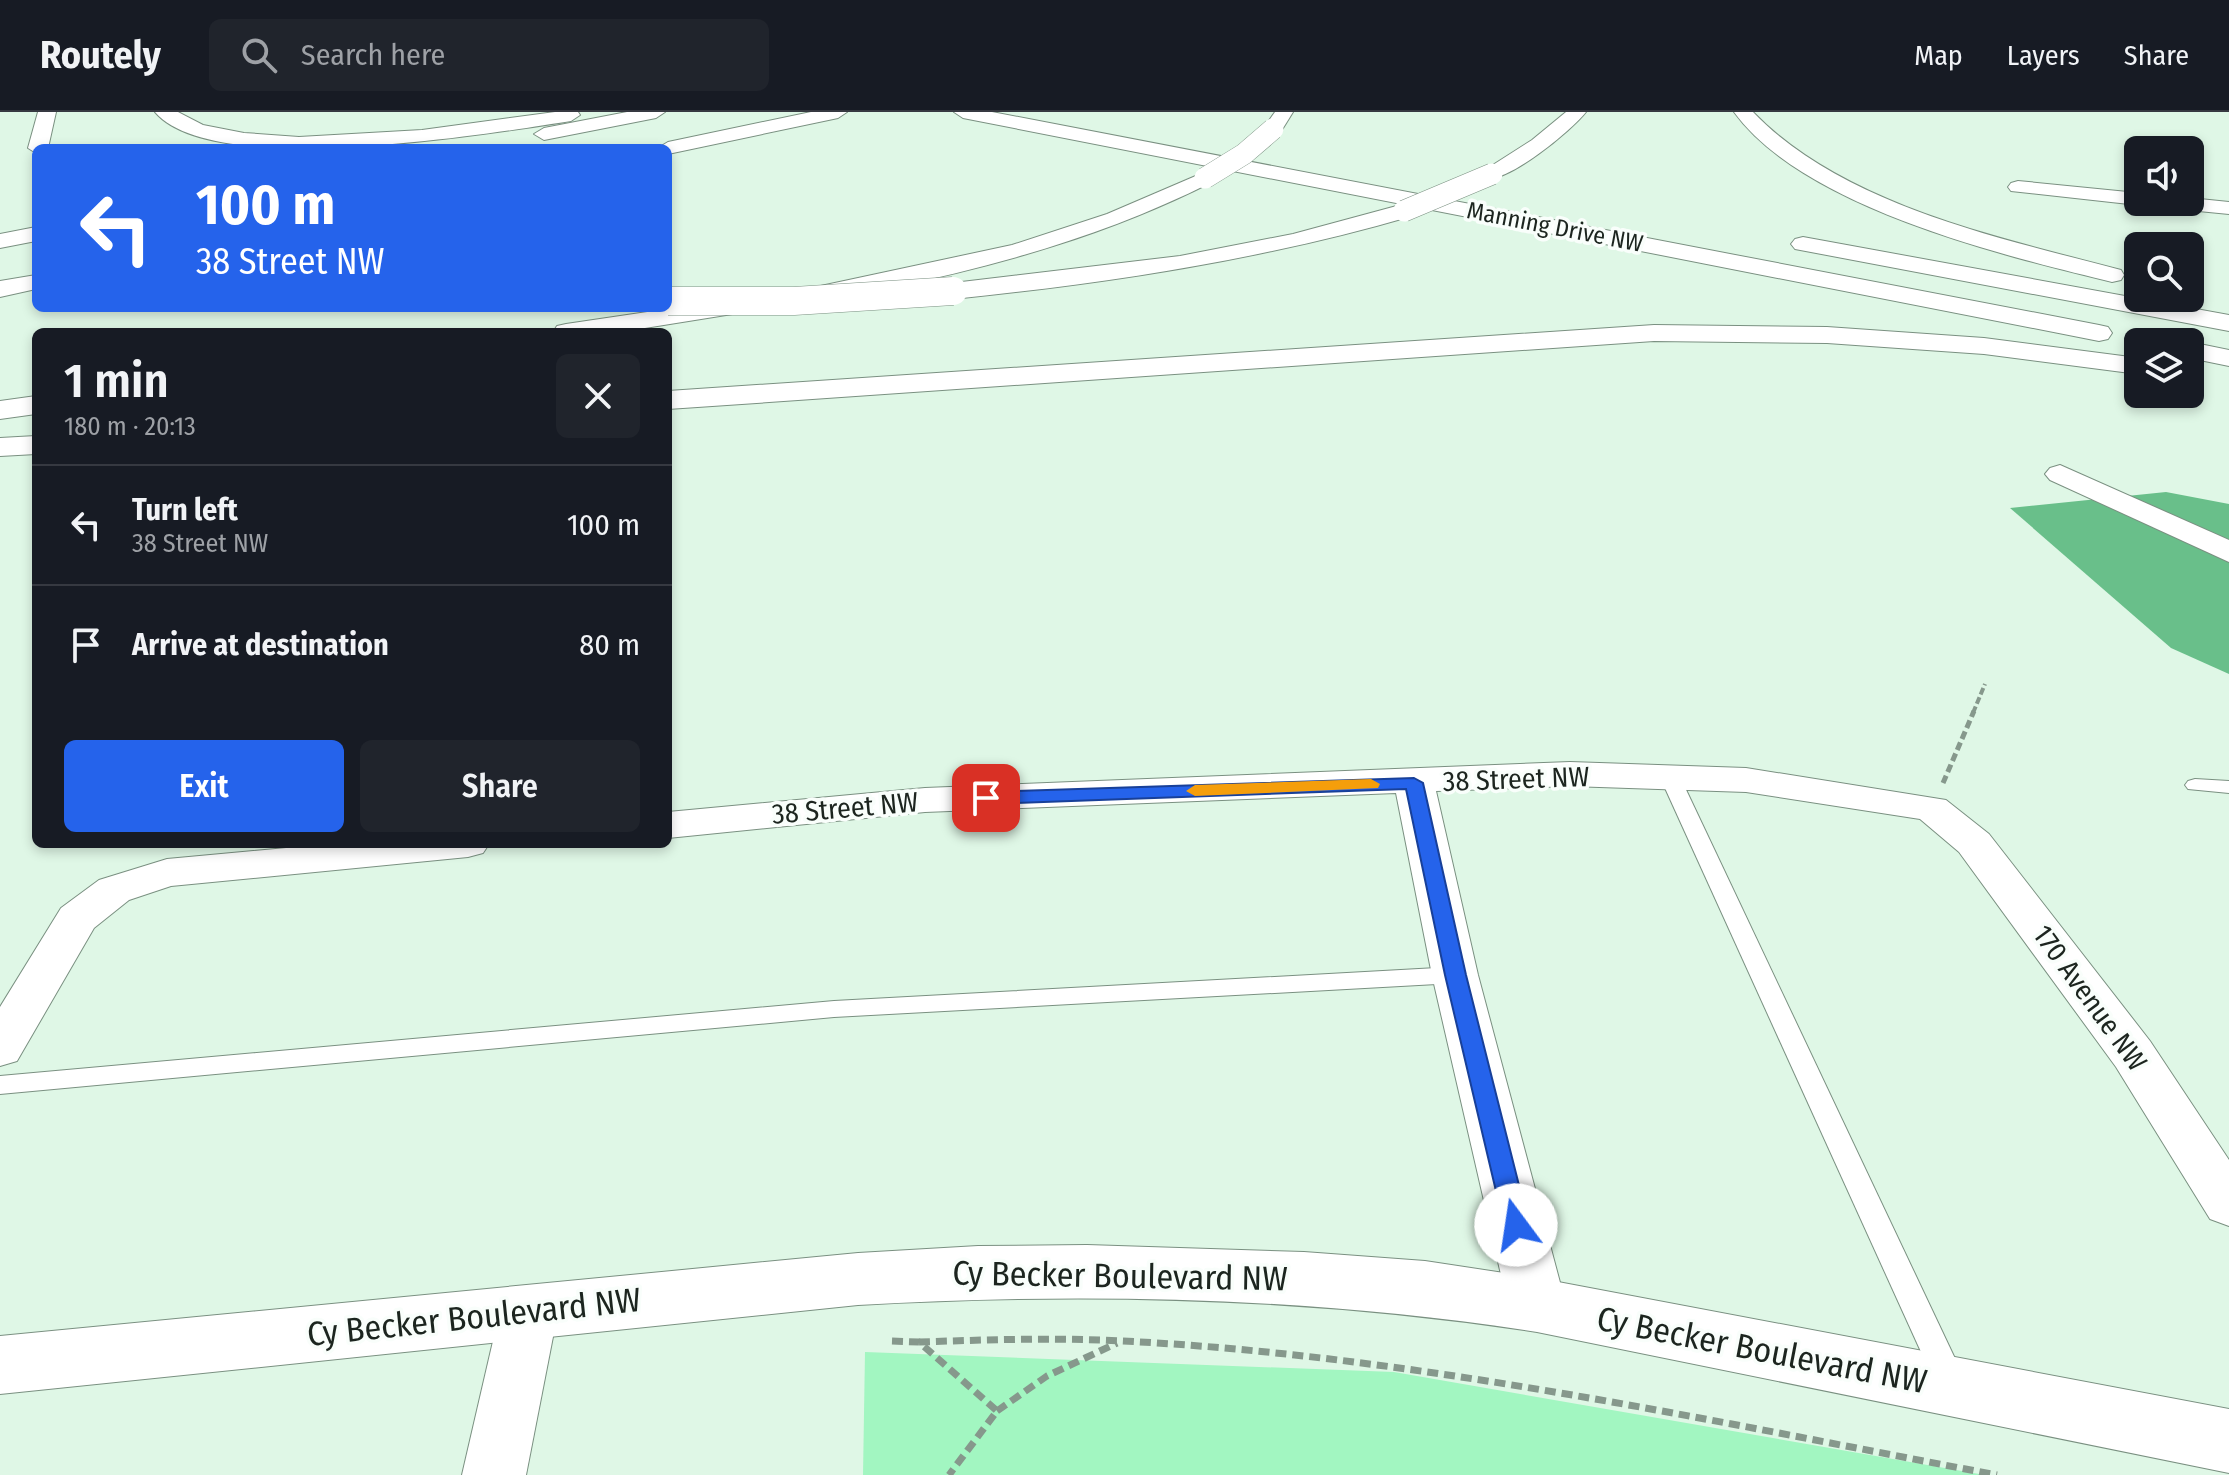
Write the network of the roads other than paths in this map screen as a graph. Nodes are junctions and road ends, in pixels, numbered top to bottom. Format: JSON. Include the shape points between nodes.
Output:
{"nodes":[{"id":1,"x":47,"y":112,"type":"edge"},
{"id":2,"x":164,"y":112,"type":"edge"},
{"id":3,"x":656,"y":112,"type":"edge"},
{"id":4,"x":838,"y":112,"type":"edge"},
{"id":5,"x":963,"y":112,"type":"edge"},
{"id":6,"x":1577,"y":112,"type":"edge"},
{"id":7,"x":1743,"y":112,"type":"edge"},
{"id":8,"x":579,"y":114,"type":"edge"},
{"id":9,"x":1279,"y":120,"type":"edge"},
{"id":10,"x":1225,"y":138,"type":"dead end"},
{"id":11,"x":39,"y":144,"type":"edge"},
{"id":12,"x":418,"y":144,"type":"edge"},
{"id":13,"x":493,"y":144,"type":"edge"},
{"id":14,"x":672,"y":147,"type":"edge"},
{"id":15,"x":1287,"y":149,"type":"dead end"},
{"id":16,"x":1425,"y":175,"type":"dead end"},
{"id":17,"x":1497,"y":182,"type":"junction"},
{"id":18,"x":2018,"y":187,"type":"dead end"},
{"id":19,"x":2124,"y":198,"type":"edge"},
{"id":20,"x":2204,"y":206,"type":"edge"},
{"id":21,"x":2229,"y":208,"type":"edge"},
{"id":22,"x":32,"y":216,"type":"edge"},
{"id":23,"x":0,"y":222,"type":"edge"},
{"id":24,"x":32,"y":235,"type":"edge"},
{"id":25,"x":1780,"y":240,"type":"dead end"},
{"id":26,"x":0,"y":241,"type":"edge"},
{"id":27,"x":2124,"y":277,"type":"edge"},
{"id":28,"x":32,"y":283,"type":"edge"},
{"id":29,"x":0,"y":289,"type":"edge"},
{"id":30,"x":2204,"y":297,"type":"edge"},
{"id":31,"x":672,"y":301,"type":"edge"},
{"id":32,"x":2229,"y":302,"type":"edge"},
{"id":33,"x":2229,"y":323,"type":"edge"},
{"id":34,"x":593,"y":328,"type":"edge"},
{"id":35,"x":2116,"y":336,"type":"dead end"},
{"id":36,"x":2204,"y":353,"type":"edge"},
{"id":37,"x":2229,"y":358,"type":"edge"},
{"id":38,"x":2124,"y":364,"type":"edge"},
{"id":39,"x":2204,"y":376,"type":"edge"},
{"id":40,"x":2229,"y":380,"type":"edge"},
{"id":41,"x":672,"y":400,"type":"edge"},
{"id":42,"x":32,"y":406,"type":"edge"},
{"id":43,"x":0,"y":410,"type":"edge"},
{"id":44,"x":32,"y":445,"type":"edge"},
{"id":45,"x":0,"y":447,"type":"edge"},
{"id":46,"x":2060,"y":474,"type":"dead end"},
{"id":47,"x":2229,"y":552,"type":"edge"},
{"id":48,"x":1670,"y":777,"type":"junction"},
{"id":49,"x":1414,"y":783,"type":"junction"},
{"id":50,"x":2195,"y":785,"type":"dead end"},
{"id":51,"x":2229,"y":787,"type":"edge"},
{"id":52,"x":1932,"y":809,"type":"joint"},
{"id":53,"x":672,"y":825,"type":"edge"},
{"id":54,"x":426,"y":848,"type":"edge"},
{"id":55,"x":1455,"y":975,"type":"junction"},
{"id":56,"x":0,"y":1048,"type":"edge"},
{"id":57,"x":0,"y":1085,"type":"edge"},
{"id":58,"x":2229,"y":1204,"type":"edge"},
{"id":59,"x":1537,"y":1305,"type":"junction"},
{"id":60,"x":529,"y":1311,"type":"junction"},
{"id":61,"x":0,"y":1365,"type":"edge"},
{"id":62,"x":1953,"y":1388,"type":"junction"},
{"id":63,"x":2229,"y":1441,"type":"edge"},
{"id":64,"x":494,"y":1475,"type":"edge"}],
"edges":[{"from":1,"to":11,"type":"main road"},
{"from":2,"to":8,"type":"main road","via":[[216,135],[308,142],[419,136]]},
{"from":3,"to":13,"type":"main road"},
{"from":4,"to":14,"type":"main road"},
{"from":5,"to":35,"type":"main road","name":"Manning Drive NW"},
{"from":6,"to":17,"type":"main road"},
{"from":7,"to":27,"type":"main road","via":[[1785,153],[1871,197],[2004,245]]},
{"from":8,"to":12,"type":"main road"},
{"from":9,"to":34,"type":"main road","bridge":true,"via":[[1244,154],[1205,178],[1096,225],[987,258],[819,294]]},
{"from":10,"to":15,"type":"main road"},
{"from":16,"to":17,"type":"main road","name":"Manning Drive NW"},
{"from":17,"to":31,"type":"main road","bridge":true,"via":[[1247,251],[1130,271],[953,291],[794,301]]},
{"from":18,"to":19,"type":"street"},
{"from":20,"to":21,"type":"street"},
{"from":22,"to":23,"type":"main road"},
{"from":24,"to":26,"type":"main road"},
{"from":25,"to":33,"type":"main road"},
{"from":28,"to":29,"type":"main road"},
{"from":30,"to":32,"type":"main road"},
{"from":36,"to":37,"type":"main road"},
{"from":38,"to":41,"type":"main road","via":[[1909,340],[1669,333]]},
{"from":39,"to":40,"type":"main road"},
{"from":42,"to":43,"type":"main road"},
{"from":44,"to":45,"type":"main road"},
{"from":46,"to":47,"type":"street"},
{"from":48,"to":49,"type":"street","name":"38 Street NW","via":[[1570,774]]},
{"from":48,"to":52,"type":"street","name":"38 Street NW","via":[[1746,780]]},
{"from":48,"to":62,"type":"lane"},
{"from":49,"to":53,"type":"street","name":"38 Street NW","via":[[925,800]]},
{"from":49,"to":55,"type":"street"},
{"from":50,"to":51,"type":"lane"},
{"from":52,"to":58,"type":"street","name":"170 Avenue NW","via":[[1984,855],[2133,1054]]},
{"from":54,"to":56,"type":"street","via":[[167,873],[114,890],[77,918]]},
{"from":55,"to":57,"type":"lane","via":[[834,1009]]},
{"from":55,"to":59,"type":"street"},
{"from":59,"to":60,"type":"main road","name":"Cy Becker Boulevard NW","via":[[1304,1278],[1087,1271],[907,1275]]},
{"from":59,"to":62,"type":"main road","name":"Cy Becker Boulevard NW"},
{"from":60,"to":61,"type":"main road","name":"Cy Becker Boulevard NW"},
{"from":60,"to":64,"type":"street"},
{"from":62,"to":63,"type":"main road","name":"Cy Becker Boulevard NW"}]}
